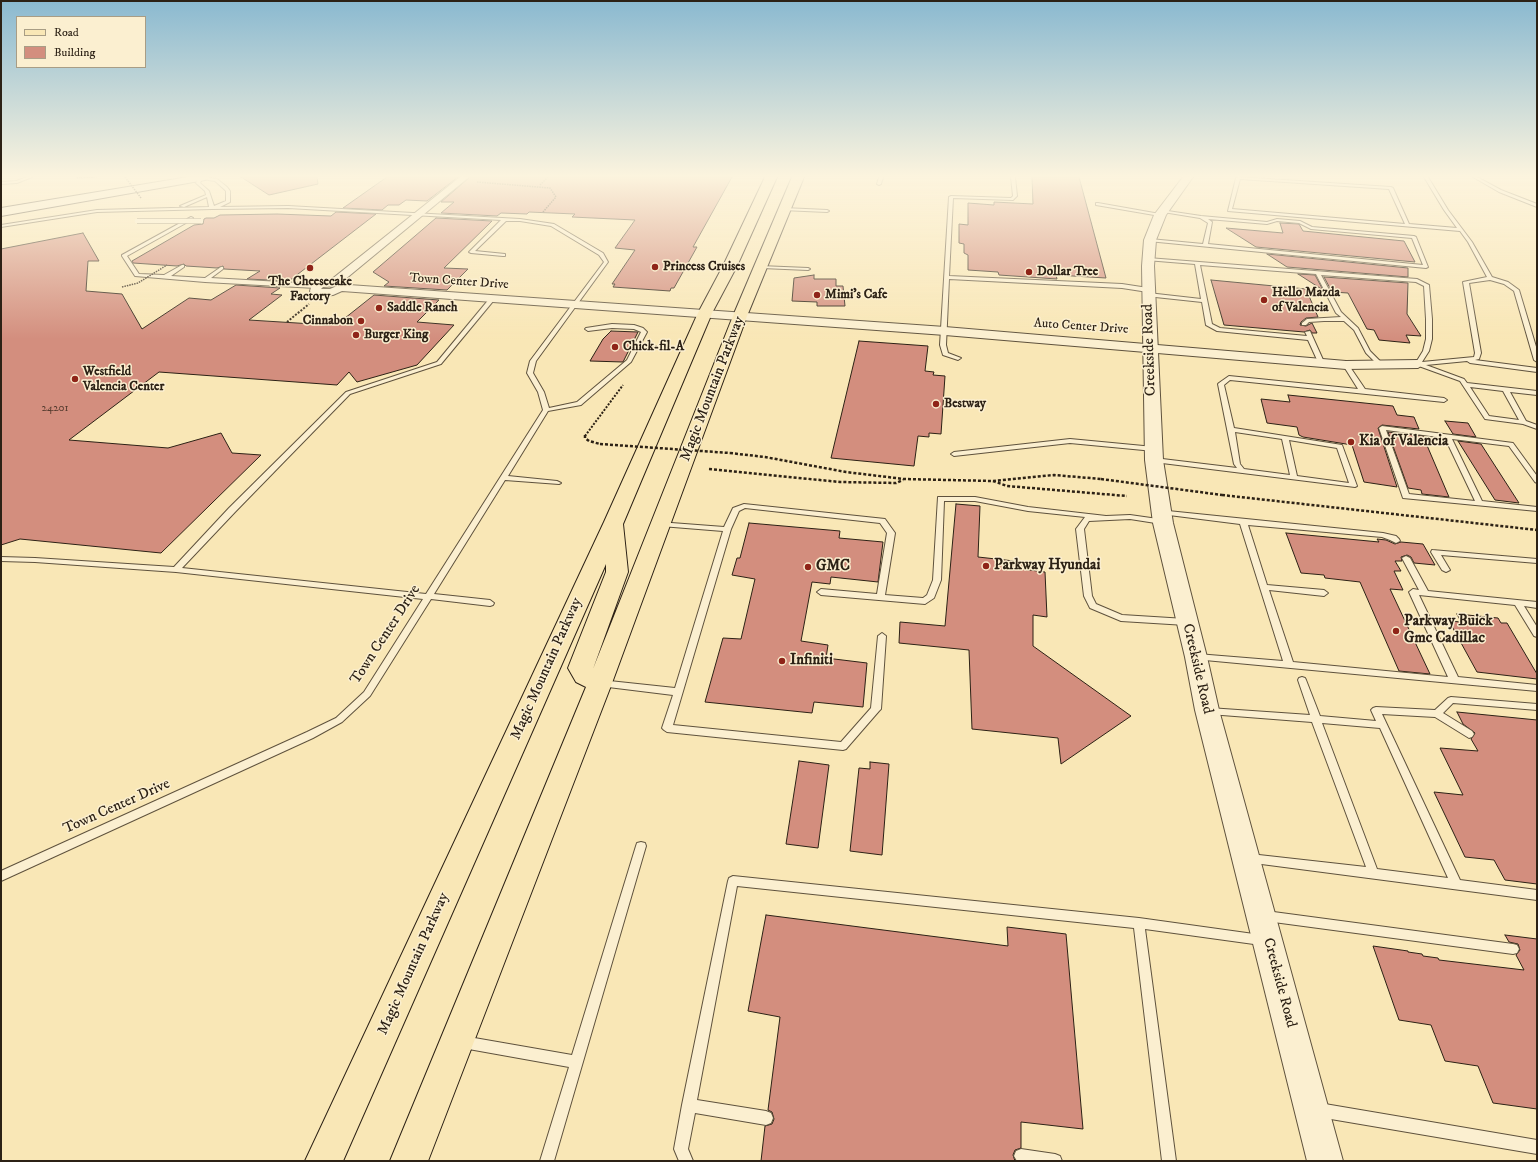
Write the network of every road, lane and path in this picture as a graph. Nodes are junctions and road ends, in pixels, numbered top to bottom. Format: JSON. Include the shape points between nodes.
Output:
{"nodes":[{"id":1,"x":168,"y":231,"type":"edge"},
{"id":2,"x":399,"y":231,"type":"edge"},
{"id":3,"x":492,"y":231,"type":"edge"},
{"id":4,"x":562,"y":231,"type":"edge"},
{"id":5,"x":746,"y":231,"type":"edge"},
{"id":6,"x":776,"y":231,"type":"edge"},
{"id":7,"x":950,"y":231,"type":"edge"},
{"id":8,"x":1155,"y":231,"type":"edge"},
{"id":9,"x":1208,"y":231,"type":"edge"},
{"id":10,"x":1348,"y":231,"type":"edge"},
{"id":11,"x":1462,"y":231,"type":"edge"},
{"id":12,"x":1205,"y":246,"type":"junction"},
{"id":13,"x":1149,"y":250,"type":"junction"},
{"id":14,"x":503,"y":255,"type":"dead end"},
{"id":15,"x":1197,"y":263,"type":"junction"},
{"id":16,"x":167,"y":265,"type":"dead end"},
{"id":17,"x":182,"y":266,"type":"dead end"},
{"id":18,"x":762,"y":267,"type":"junction"},
{"id":19,"x":221,"y":268,"type":"dead end"},
{"id":20,"x":808,"y":269,"type":"dead end"},
{"id":21,"x":1317,"y":272,"type":"junction"},
{"id":22,"x":165,"y":277,"type":"junction"},
{"id":23,"x":948,"y":277,"type":"junction"},
{"id":24,"x":1490,"y":278,"type":"junction"},
{"id":25,"x":205,"y":280,"type":"junction"},
{"id":26,"x":339,"y":285,"type":"junction"},
{"id":27,"x":316,"y":286,"type":"joint"},
{"id":28,"x":122,"y":287,"type":"dead end"},
{"id":29,"x":1148,"y":293,"type":"junction"},
{"id":30,"x":492,"y":299,"type":"junction"},
{"id":31,"x":1205,"y":301,"type":"junction"},
{"id":32,"x":309,"y":304,"type":"dead end"},
{"id":33,"x":574,"y":304,"type":"junction"},
{"id":34,"x":705,"y":313,"type":"junction"},
{"id":35,"x":740,"y":316,"type":"junction"},
{"id":36,"x":1346,"y":319,"type":"junction"},
{"id":37,"x":287,"y":322,"type":"dead end"},
{"id":38,"x":1304,"y":324,"type":"dead end"},
{"id":39,"x":588,"y":329,"type":"dead end"},
{"id":40,"x":945,"y":331,"type":"junction"},
{"id":41,"x":664,"y":343,"type":"dead end"},
{"id":42,"x":1149,"y":347,"type":"junction"},
{"id":43,"x":651,"y":348,"type":"dead end"},
{"id":44,"x":958,"y":358,"type":"dead end"},
{"id":45,"x":1465,"y":360,"type":"junction"},
{"id":46,"x":1537,"y":360,"type":"edge"},
{"id":47,"x":1321,"y":362,"type":"junction"},
{"id":48,"x":1418,"y":364,"type":"junction"},
{"id":49,"x":1346,"y":365,"type":"junction"},
{"id":50,"x":1381,"y":365,"type":"junction"},
{"id":51,"x":1537,"y":370,"type":"edge"},
{"id":52,"x":628,"y":379,"type":"dead end"},
{"id":53,"x":1465,"y":385,"type":"junction"},
{"id":54,"x":1505,"y":389,"type":"junction"},
{"id":55,"x":1363,"y":391,"type":"junction"},
{"id":56,"x":1537,"y":393,"type":"edge"},
{"id":57,"x":1444,"y":400,"type":"dead end"},
{"id":58,"x":546,"y":410,"type":"junction"},
{"id":59,"x":1524,"y":422,"type":"junction"},
{"id":60,"x":1537,"y":427,"type":"edge"},
{"id":61,"x":1232,"y":430,"type":"junction"},
{"id":62,"x":1447,"y":436,"type":"junction"},
{"id":63,"x":1285,"y":439,"type":"junction"},
{"id":64,"x":954,"y":454,"type":"dead end"},
{"id":65,"x":1154,"y":454,"type":"junction"},
{"id":66,"x":709,"y":469,"type":"dead end"},
{"id":67,"x":1242,"y":471,"type":"junction"},
{"id":68,"x":502,"y":478,"type":"junction"},
{"id":69,"x":1294,"y":478,"type":"junction"},
{"id":70,"x":904,"y":479,"type":"junction"},
{"id":71,"x":993,"y":481,"type":"junction"},
{"id":72,"x":1537,"y":481,"type":"edge"},
{"id":73,"x":557,"y":483,"type":"dead end"},
{"id":74,"x":1127,"y":496,"type":"dead end"},
{"id":75,"x":1480,"y":504,"type":"junction"},
{"id":76,"x":1537,"y":509,"type":"edge"},
{"id":77,"x":1103,"y":517,"type":"junction"},
{"id":78,"x":1162,"y":517,"type":"junction"},
{"id":79,"x":614,"y":522,"type":"junction"},
{"id":80,"x":1243,"y":522,"type":"junction"},
{"id":81,"x":661,"y":524,"type":"junction"},
{"id":82,"x":727,"y":529,"type":"junction"},
{"id":83,"x":1537,"y":530,"type":"edge"},
{"id":84,"x":1396,"y":541,"type":"dead end"},
{"id":85,"x":1406,"y":558,"type":"dead end"},
{"id":86,"x":1,"y":559,"type":"edge"},
{"id":87,"x":1537,"y":561,"type":"edge"},
{"id":88,"x":176,"y":570,"type":"junction"},
{"id":89,"x":1446,"y":570,"type":"dead end"},
{"id":90,"x":1264,"y":587,"type":"junction"},
{"id":91,"x":821,"y":592,"type":"dead end"},
{"id":92,"x":1324,"y":593,"type":"dead end"},
{"id":93,"x":1425,"y":593,"type":"junction"},
{"id":94,"x":429,"y":596,"type":"junction"},
{"id":95,"x":881,"y":597,"type":"junction"},
{"id":96,"x":490,"y":603,"type":"dead end"},
{"id":97,"x":1518,"y":603,"type":"junction"},
{"id":98,"x":1537,"y":605,"type":"edge"},
{"id":99,"x":1186,"y":622,"type":"junction"},
{"id":100,"x":1537,"y":634,"type":"edge"},
{"id":101,"x":882,"y":636,"type":"dead end"},
{"id":102,"x":1196,"y":657,"type":"junction"},
{"id":103,"x":1289,"y":665,"type":"junction"},
{"id":104,"x":1302,"y":680,"type":"dead end"},
{"id":105,"x":1455,"y":681,"type":"junction"},
{"id":106,"x":600,"y":683,"type":"junction"},
{"id":107,"x":1537,"y":688,"type":"edge"},
{"id":108,"x":678,"y":692,"type":"junction"},
{"id":109,"x":1537,"y":707,"type":"edge"},
{"id":110,"x":1206,"y":710,"type":"junction"},
{"id":111,"x":1437,"y":714,"type":"junction"},
{"id":112,"x":1316,"y":719,"type":"junction"},
{"id":113,"x":1383,"y":725,"type":"junction"},
{"id":114,"x":1469,"y":734,"type":"dead end"},
{"id":115,"x":641,"y":846,"type":"dead end"},
{"id":116,"x":1246,"y":858,"type":"junction"},
{"id":117,"x":1374,"y":873,"type":"junction"},
{"id":118,"x":1,"y":876,"type":"edge"},
{"id":119,"x":1456,"y":884,"type":"junction"},
{"id":120,"x":1537,"y":895,"type":"edge"},
{"id":121,"x":1261,"y":916,"type":"junction"},
{"id":122,"x":1140,"y":923,"type":"junction"},
{"id":123,"x":1268,"y":940,"type":"junction"},
{"id":124,"x":1513,"y":949,"type":"dead end"},
{"id":125,"x":456,"y":1041,"type":"junction"},
{"id":126,"x":577,"y":1062,"type":"junction"},
{"id":127,"x":689,"y":1105,"type":"junction"},
{"id":128,"x":1312,"y":1109,"type":"junction"},
{"id":129,"x":766,"y":1118,"type":"dead end"},
{"id":130,"x":1537,"y":1147,"type":"edge"},
{"id":131,"x":1021,"y":1156,"type":"dead end"},
{"id":132,"x":324,"y":1161,"type":"edge"},
{"id":133,"x":409,"y":1161,"type":"edge"},
{"id":134,"x":547,"y":1161,"type":"edge"},
{"id":135,"x":686,"y":1161,"type":"edge"},
{"id":136,"x":1055,"y":1161,"type":"edge"},
{"id":137,"x":1168,"y":1161,"type":"edge"},
{"id":138,"x":1325,"y":1161,"type":"edge"}],
"edges":[{"from":1,"to":22,"type":"lane","via":[[124,256],[137,275]]},
{"from":2,"to":26,"type":"street"},
{"from":3,"to":14,"type":"lane","via":[[471,252]]},
{"from":4,"to":33,"type":"lane","via":[[604,257],[606,262]]},
{"from":5,"to":34,"type":"main road","name":"Magic Mountain Parkway"},
{"from":6,"to":18,"type":"main road","name":"Magic Mountain Parkway"},
{"from":7,"to":23,"type":"lane"},
{"from":8,"to":13,"type":"street","name":"Creekside Road"},
{"from":9,"to":12,"type":"lane"},
{"from":10,"to":12,"type":"lane","via":[[1414,237],[1426,267]]},
{"from":11,"to":24,"type":"lane"},
{"from":12,"to":13,"type":"lane"},
{"from":13,"to":15,"type":"lane"},
{"from":13,"to":29,"type":"street","name":"Creekside Road"},
{"from":15,"to":21,"type":"lane"},
{"from":15,"to":31,"type":"lane"},
{"from":16,"to":28,"type":"path","bridge":true,"via":[[138,283]]},
{"from":17,"to":22,"type":"lane"},
{"from":18,"to":20,"type":"lane"},
{"from":18,"to":35,"type":"main road","name":"Magic Mountain Parkway"},
{"from":19,"to":25,"type":"lane"},
{"from":21,"to":36,"type":"lane","via":[[1339,313]]},
{"from":21,"to":48,"type":"lane","via":[[1417,281],[1426,285],[1429,339],[1426,352]]},
{"from":22,"to":25,"type":"lane"},
{"from":23,"to":29,"type":"lane","via":[[1122,286]]},
{"from":23,"to":40,"type":"lane"},
{"from":24,"to":45,"type":"lane","via":[[1466,282],[1478,353],[1477,358]]},
{"from":24,"to":46,"type":"lane","via":[[1506,283],[1516,290]]},
{"from":25,"to":27,"type":"lane"},
{"from":26,"to":27,"type":"street","via":[[333,292],[322,293],[315,291]]},
{"from":26,"to":30,"type":"street","name":"Town Center Drive"},
{"from":29,"to":31,"type":"lane"},
{"from":29,"to":42,"type":"street","name":"Creekside Road"},
{"from":30,"to":33,"type":"street","name":"Town Center Drive"},
{"from":30,"to":88,"type":"lane","via":[[439,363],[348,393]]},
{"from":31,"to":47,"type":"lane","via":[[1209,325],[1219,330],[1309,335]]},
{"from":32,"to":37,"type":"path"},
{"from":33,"to":34,"type":"street","name":"Town Center Drive"},
{"from":33,"to":58,"type":"lane","via":[[534,361],[530,373],[541,392]]},
{"from":34,"to":35,"type":"street","name":"Town Center Drive"},
{"from":34,"to":79,"type":"main road","name":"Magic Mountain Parkway"},
{"from":35,"to":40,"type":"street","name":"Auto Center Drive"},
{"from":35,"to":81,"type":"main road","name":"Magic Mountain Parkway"},
{"from":36,"to":38,"type":"lane","via":[[1307,321]]},
{"from":36,"to":50,"type":"lane","via":[[1356,329],[1368,352]]},
{"from":39,"to":58,"type":"lane","via":[[634,327],[644,332],[629,361],[579,404]]},
{"from":40,"to":42,"type":"street","name":"Auto Center Drive"},
{"from":40,"to":44,"type":"lane","via":[[945,354]]},
{"from":41,"to":43,"type":"path"},
{"from":42,"to":47,"type":"street","name":"Auto Center Drive"},
{"from":42,"to":65,"type":"street","name":"Creekside Road"},
{"from":45,"to":48,"type":"lane"},
{"from":45,"to":51,"type":"lane"},
{"from":47,"to":49,"type":"street","name":"Auto Center Drive"},
{"from":48,"to":50,"type":"street","name":"Auto Center Drive"},
{"from":48,"to":53,"type":"lane","via":[[1462,380]]},
{"from":49,"to":50,"type":"street","name":"Auto Center Drive"},
{"from":49,"to":55,"type":"lane"},
{"from":52,"to":70,"type":"path","bridge":true,"via":[[585,435],[589,441],[765,457],[846,472]]},
{"from":53,"to":54,"type":"lane"},
{"from":53,"to":59,"type":"lane","via":[[1487,418]]},
{"from":54,"to":56,"type":"lane"},
{"from":54,"to":59,"type":"lane"},
{"from":55,"to":57,"type":"lane"},
{"from":55,"to":61,"type":"lane","via":[[1229,378],[1222,384]]},
{"from":58,"to":68,"type":"lane","name":"Town Center Drive"},
{"from":59,"to":60,"type":"lane"},
{"from":61,"to":63,"type":"lane"},
{"from":61,"to":67,"type":"lane","via":[[1237,464]]},
{"from":62,"to":72,"type":"lane","via":[[1511,444]]},
{"from":62,"to":75,"type":"lane"},
{"from":62,"to":75,"type":"lane","via":[[1382,428],[1406,496]]},
{"from":63,"to":69,"type":"lane"},
{"from":63,"to":69,"type":"lane","via":[[1340,446],[1353,486]]},
{"from":64,"to":65,"type":"lane","via":[[1070,441]]},
{"from":65,"to":67,"type":"lane"},
{"from":65,"to":78,"type":"street","name":"Creekside Road"},
{"from":66,"to":70,"type":"path","via":[[840,482],[896,483]]},
{"from":67,"to":69,"type":"lane"},
{"from":68,"to":73,"type":"lane"},
{"from":68,"to":94,"type":"lane","name":"Town Center Drive"},
{"from":70,"to":71,"type":"path"},
{"from":71,"to":74,"type":"path","via":[[1007,486]]},
{"from":71,"to":83,"type":"path","bridge":true,"via":[[1054,475],[1101,479]]},
{"from":75,"to":76,"type":"lane"},
{"from":77,"to":78,"type":"lane"},
{"from":77,"to":95,"type":"lane","via":[[1028,509],[975,499],[941,499],[937,580],[931,596],[924,601]]},
{"from":77,"to":99,"type":"lane","via":[[1087,519],[1080,529],[1088,596],[1093,606],[1121,618]]},
{"from":78,"to":80,"type":"lane"},
{"from":78,"to":99,"type":"street","name":"Creekside Road"},
{"from":79,"to":106,"type":"main road","via":[[617,572],[580,668],[585,676]]},
{"from":79,"to":132,"type":"main road","name":"Magic Mountain Parkway"},
{"from":80,"to":84,"type":"lane","via":[[1383,535]]},
{"from":80,"to":90,"type":"lane"},
{"from":81,"to":82,"type":"lane"},
{"from":81,"to":106,"type":"main road","name":"Magic Mountain Parkway"},
{"from":82,"to":95,"type":"lane","via":[[736,510],[744,506],[882,521],[891,533]]},
{"from":82,"to":108,"type":"lane"},
{"from":85,"to":93,"type":"lane"},
{"from":86,"to":88,"type":"lane"},
{"from":87,"to":89,"type":"lane","via":[[1435,552]]},
{"from":88,"to":94,"type":"lane"},
{"from":90,"to":92,"type":"lane"},
{"from":90,"to":103,"type":"lane"},
{"from":91,"to":95,"type":"lane"},
{"from":93,"to":97,"type":"lane"},
{"from":93,"to":105,"type":"lane","via":[[1413,592]]},
{"from":94,"to":96,"type":"lane"},
{"from":94,"to":118,"type":"lane","name":"Town Center Drive","via":[[367,694],[339,720]]},
{"from":97,"to":98,"type":"lane"},
{"from":97,"to":100,"type":"lane"},
{"from":99,"to":102,"type":"street","name":"Creekside Road"},
{"from":101,"to":108,"type":"lane","via":[[876,709],[843,746],[667,728]]},
{"from":102,"to":103,"type":"lane"},
{"from":102,"to":110,"type":"street","name":"Creekside Road"},
{"from":103,"to":105,"type":"lane"},
{"from":104,"to":112,"type":"lane"},
{"from":105,"to":107,"type":"lane"},
{"from":106,"to":108,"type":"lane"},
{"from":106,"to":125,"type":"main road","name":"Magic Mountain Parkway"},
{"from":109,"to":111,"type":"lane","via":[[1451,700]]},
{"from":110,"to":112,"type":"lane"},
{"from":110,"to":116,"type":"street","name":"Creekside Road"},
{"from":111,"to":113,"type":"lane","via":[[1376,710]]},
{"from":111,"to":114,"type":"lane"},
{"from":112,"to":113,"type":"lane"},
{"from":112,"to":117,"type":"lane"},
{"from":113,"to":119,"type":"lane"},
{"from":115,"to":126,"type":"lane"},
{"from":116,"to":117,"type":"lane"},
{"from":116,"to":121,"type":"street","name":"Creekside Road"},
{"from":117,"to":119,"type":"lane"},
{"from":119,"to":120,"type":"lane"},
{"from":121,"to":123,"type":"street","name":"Creekside Road"},
{"from":121,"to":124,"type":"lane"},
{"from":122,"to":123,"type":"lane"},
{"from":122,"to":127,"type":"lane","via":[[733,881]]},
{"from":122,"to":137,"type":"lane"},
{"from":123,"to":128,"type":"street","name":"Creekside Road"},
{"from":125,"to":126,"type":"lane"},
{"from":125,"to":133,"type":"main road","name":"Magic Mountain Parkway"},
{"from":126,"to":134,"type":"lane"},
{"from":127,"to":129,"type":"lane"},
{"from":127,"to":135,"type":"lane","via":[[680,1149]]},
{"from":128,"to":130,"type":"lane"},
{"from":128,"to":138,"type":"street","name":"Creekside Road"},
{"from":131,"to":136,"type":"lane"}]}
